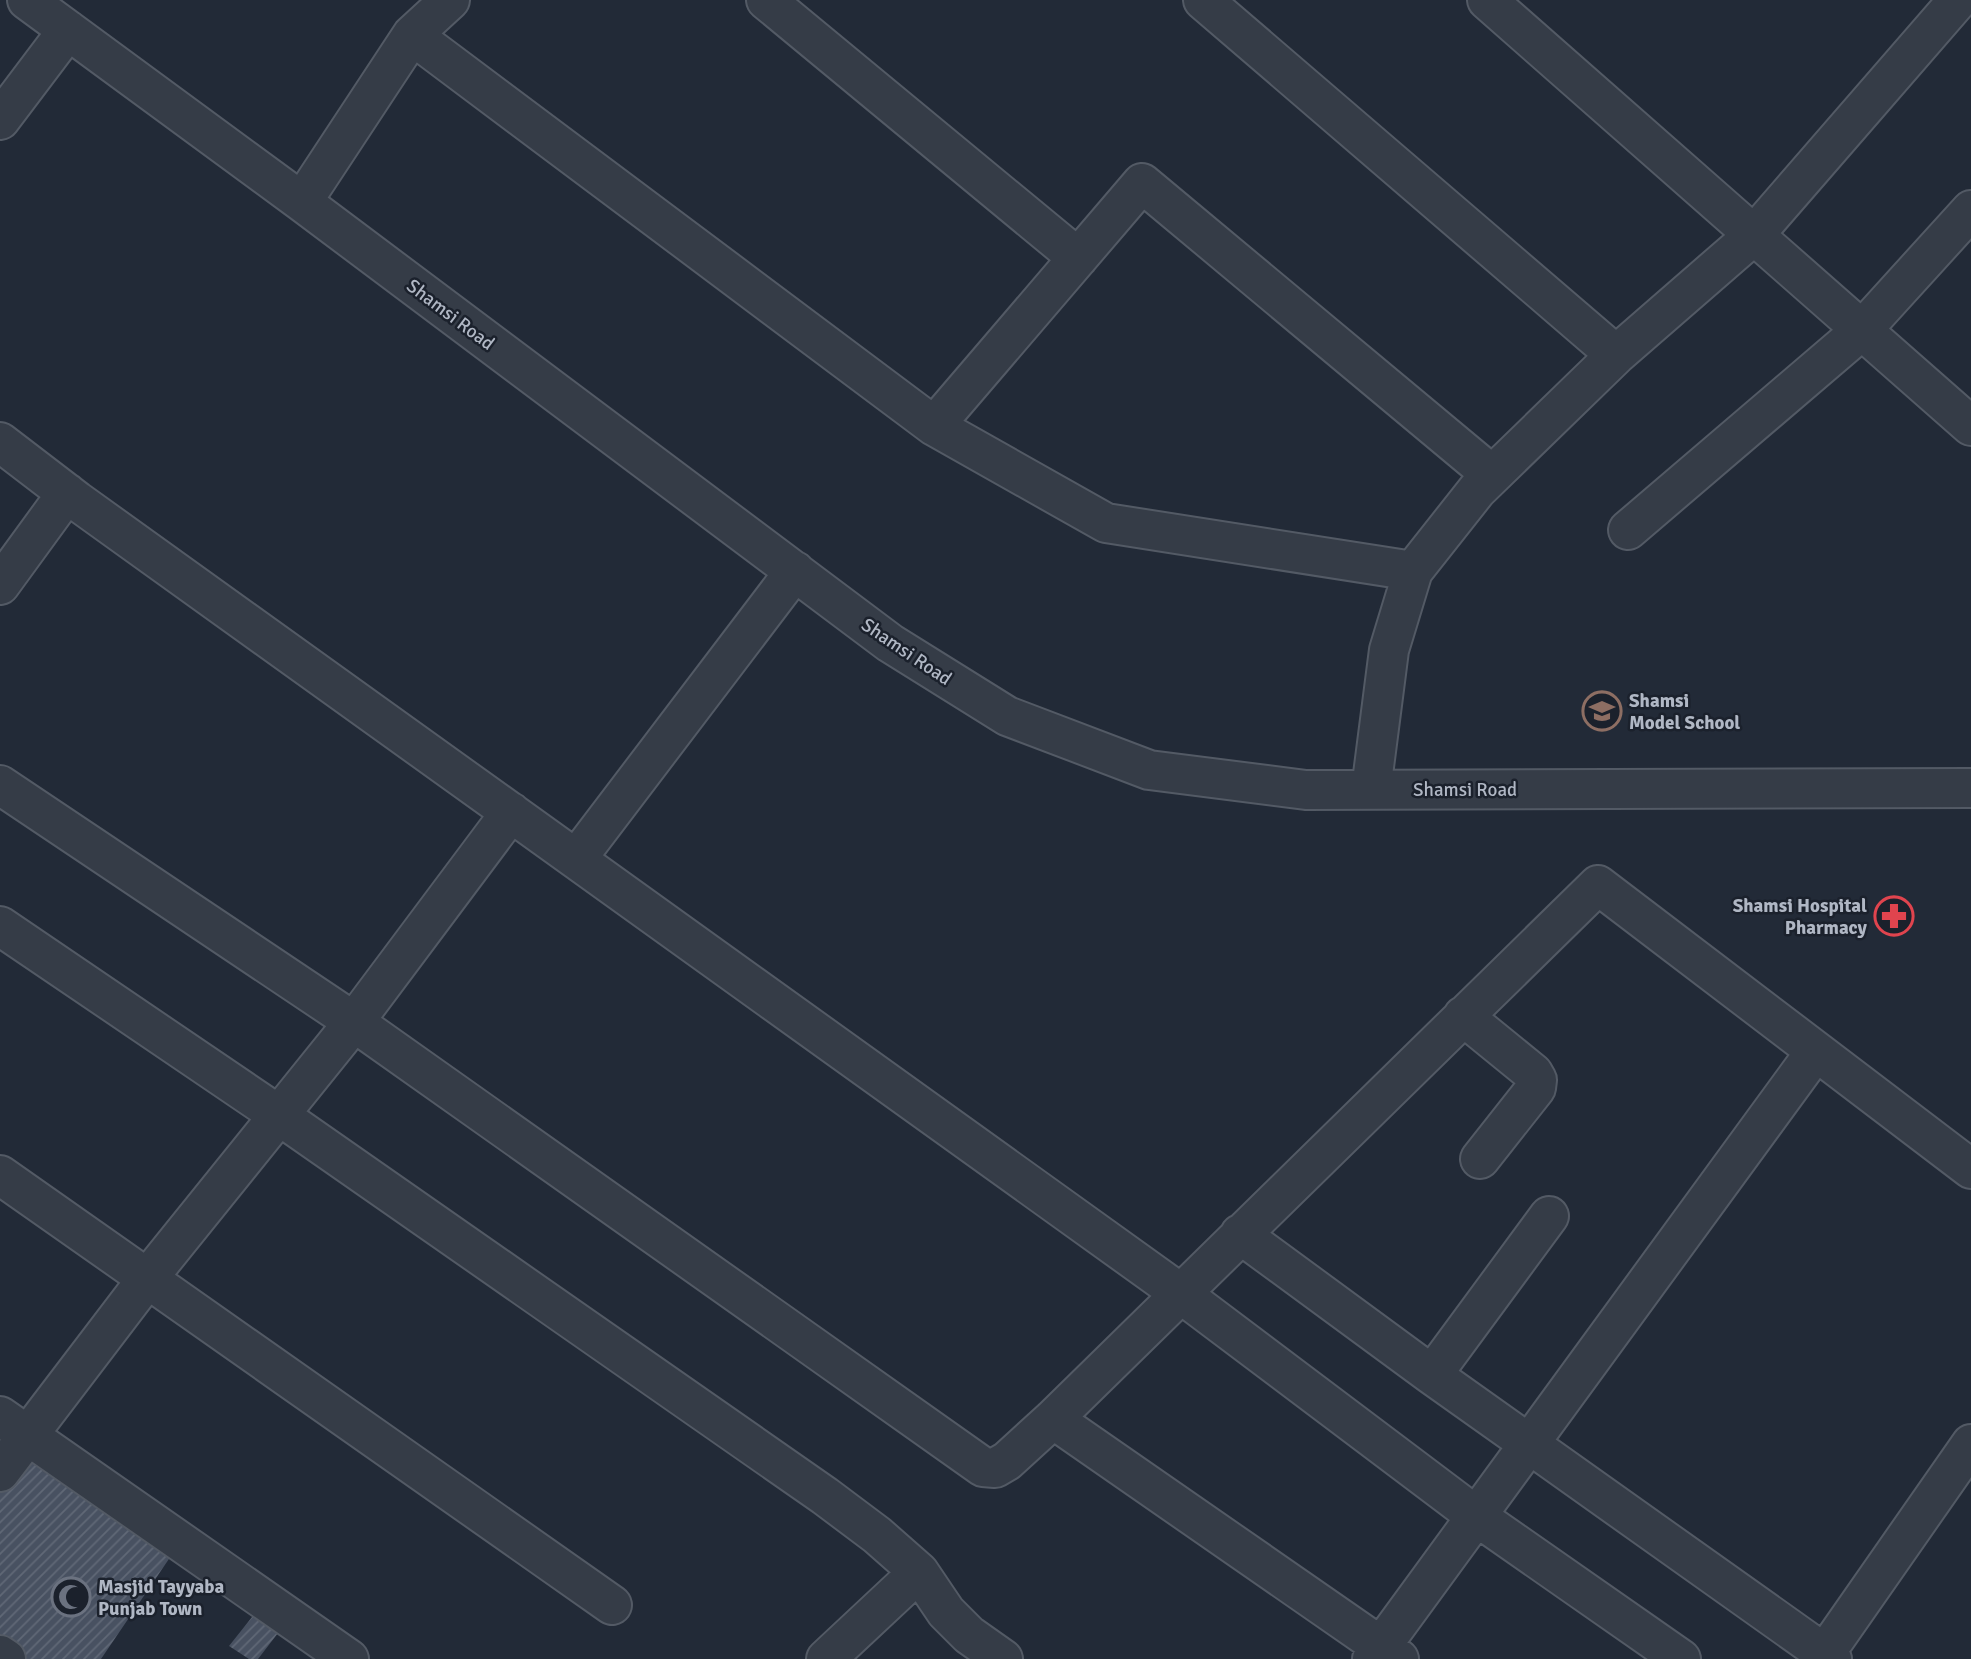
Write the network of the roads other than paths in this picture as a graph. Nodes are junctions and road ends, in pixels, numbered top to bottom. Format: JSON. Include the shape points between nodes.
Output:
{"nodes":[{"id":1,"x":27,"y":0,"type":"edge"},
{"id":2,"x":450,"y":0,"type":"edge"},
{"id":3,"x":766,"y":0,"type":"edge"},
{"id":4,"x":1203,"y":0,"type":"edge"},
{"id":5,"x":1486,"y":0,"type":"edge"},
{"id":6,"x":1958,"y":0,"type":"edge"},
{"id":7,"x":68,"y":30,"type":"junction"},
{"id":8,"x":412,"y":35,"type":"junction"},
{"id":9,"x":0,"y":120,"type":"edge"},
{"id":10,"x":302,"y":202,"type":"junction"},
{"id":11,"x":1971,"y":210,"type":"edge"},
{"id":12,"x":1755,"y":235,"type":"junction"},
{"id":13,"x":1078,"y":258,"type":"junction"},
{"id":14,"x":1862,"y":330,"type":"junction"},
{"id":15,"x":1616,"y":355,"type":"junction"},
{"id":16,"x":934,"y":426,"type":"junction"},
{"id":17,"x":1971,"y":426,"type":"edge"},
{"id":18,"x":0,"y":442,"type":"edge"},
{"id":19,"x":1492,"y":475,"type":"junction"},
{"id":20,"x":67,"y":493,"type":"junction"},
{"id":21,"x":1628,"y":530,"type":"dead end"},
{"id":22,"x":794,"y":571,"type":"junction"},
{"id":23,"x":1413,"y":571,"type":"junction"},
{"id":24,"x":0,"y":585,"type":"edge"},
{"id":25,"x":0,"y":786,"type":"edge"},
{"id":26,"x":1971,"y":788,"type":"edge"},
{"id":27,"x":1371,"y":790,"type":"junction"},
{"id":28,"x":512,"y":812,"type":"junction"},
{"id":29,"x":577,"y":858,"type":"junction"},
{"id":30,"x":0,"y":926,"type":"edge"},
{"id":31,"x":1462,"y":1016,"type":"junction"},
{"id":32,"x":354,"y":1022,"type":"junction"},
{"id":33,"x":1816,"y":1051,"type":"junction"},
{"id":34,"x":280,"y":1116,"type":"junction"},
{"id":35,"x":1480,"y":1159,"type":"dead end"},
{"id":36,"x":1971,"y":1169,"type":"edge"},
{"id":37,"x":0,"y":1175,"type":"edge"},
{"id":38,"x":1549,"y":1216,"type":"dead end"},
{"id":39,"x":1240,"y":1234,"type":"junction"},
{"id":40,"x":147,"y":1279,"type":"junction"},
{"id":41,"x":1180,"y":1293,"type":"junction"},
{"id":42,"x":1432,"y":1375,"type":"junction"},
{"id":43,"x":1053,"y":1419,"type":"junction"},
{"id":44,"x":14,"y":1426,"type":"edge"},
{"id":45,"x":1529,"y":1444,"type":"junction"},
{"id":46,"x":1971,"y":1444,"type":"edge"},
{"id":47,"x":0,"y":1472,"type":"edge"},
{"id":48,"x":1476,"y":1516,"type":"junction"},
{"id":49,"x":919,"y":1572,"type":"junction"},
{"id":50,"x":612,"y":1605,"type":"dead end"},
{"id":51,"x":0,"y":1655,"type":"edge"},
{"id":52,"x":1384,"y":1655,"type":"edge"},
{"id":53,"x":1826,"y":1657,"type":"edge"},
{"id":54,"x":6,"y":1659,"type":"edge"},
{"id":55,"x":349,"y":1659,"type":"edge"},
{"id":56,"x":826,"y":1659,"type":"edge"},
{"id":57,"x":1003,"y":1659,"type":"edge"},
{"id":58,"x":1681,"y":1659,"type":"edge"}],
"edges":[{"from":1,"to":7,"type":"street","name":"Shamsi Road"},
{"from":2,"to":8,"type":"street"},
{"from":3,"to":13,"type":"street"},
{"from":4,"to":15,"type":"street"},
{"from":5,"to":12,"type":"street"},
{"from":6,"to":12,"type":"street"},
{"from":7,"to":9,"type":"street"},
{"from":7,"to":10,"type":"street","name":"Shamsi Road"},
{"from":8,"to":10,"type":"street"},
{"from":8,"to":16,"type":"street"},
{"from":10,"to":22,"type":"street","name":"Shamsi Road"},
{"from":11,"to":14,"type":"street"},
{"from":12,"to":14,"type":"street"},
{"from":12,"to":15,"type":"street"},
{"from":13,"to":16,"type":"street"},
{"from":13,"to":19,"type":"street","via":[[1142,183]]},
{"from":14,"to":17,"type":"street"},
{"from":14,"to":21,"type":"street"},
{"from":15,"to":19,"type":"street"},
{"from":16,"to":23,"type":"street","via":[[1106,523]]},
{"from":18,"to":20,"type":"street"},
{"from":19,"to":23,"type":"street"},
{"from":20,"to":24,"type":"street"},
{"from":20,"to":28,"type":"street"},
{"from":22,"to":27,"type":"street","name":"Shamsi Road","via":[[890,643],[1007,716],[1149,770],[1306,790]]},
{"from":22,"to":29,"type":"street"},
{"from":23,"to":27,"type":"street","via":[[1389,650]]},
{"from":25,"to":32,"type":"street"},
{"from":26,"to":27,"type":"street","name":"Shamsi Road"},
{"from":28,"to":29,"type":"street"},
{"from":28,"to":32,"type":"street"},
{"from":29,"to":41,"type":"street"},
{"from":30,"to":34,"type":"street"},
{"from":31,"to":33,"type":"street","via":[[1598,885]]},
{"from":31,"to":35,"type":"street","via":[[1537,1080],[1536,1088]]},
{"from":31,"to":39,"type":"street"},
{"from":32,"to":34,"type":"street"},
{"from":32,"to":43,"type":"street","via":[[983,1466],[995,1468],[1007,1461]]},
{"from":33,"to":36,"type":"street"},
{"from":33,"to":45,"type":"street"},
{"from":34,"to":40,"type":"street"},
{"from":34,"to":49,"type":"street","via":[[825,1496]]},
{"from":37,"to":40,"type":"street"},
{"from":38,"to":42,"type":"street"},
{"from":39,"to":41,"type":"street"},
{"from":39,"to":42,"type":"street"},
{"from":40,"to":44,"type":"street"},
{"from":40,"to":50,"type":"street"},
{"from":41,"to":43,"type":"street"},
{"from":41,"to":48,"type":"street"},
{"from":42,"to":45,"type":"street"},
{"from":43,"to":52,"type":"street"},
{"from":44,"to":47,"type":"street"},
{"from":44,"to":55,"type":"street"},
{"from":45,"to":48,"type":"street"},
{"from":45,"to":53,"type":"street"},
{"from":46,"to":53,"type":"street"},
{"from":48,"to":52,"type":"street"},
{"from":48,"to":58,"type":"street"},
{"from":49,"to":56,"type":"street"},
{"from":49,"to":57,"type":"street","via":[[968,1635]]},
{"from":51,"to":54,"type":"street"}]}
